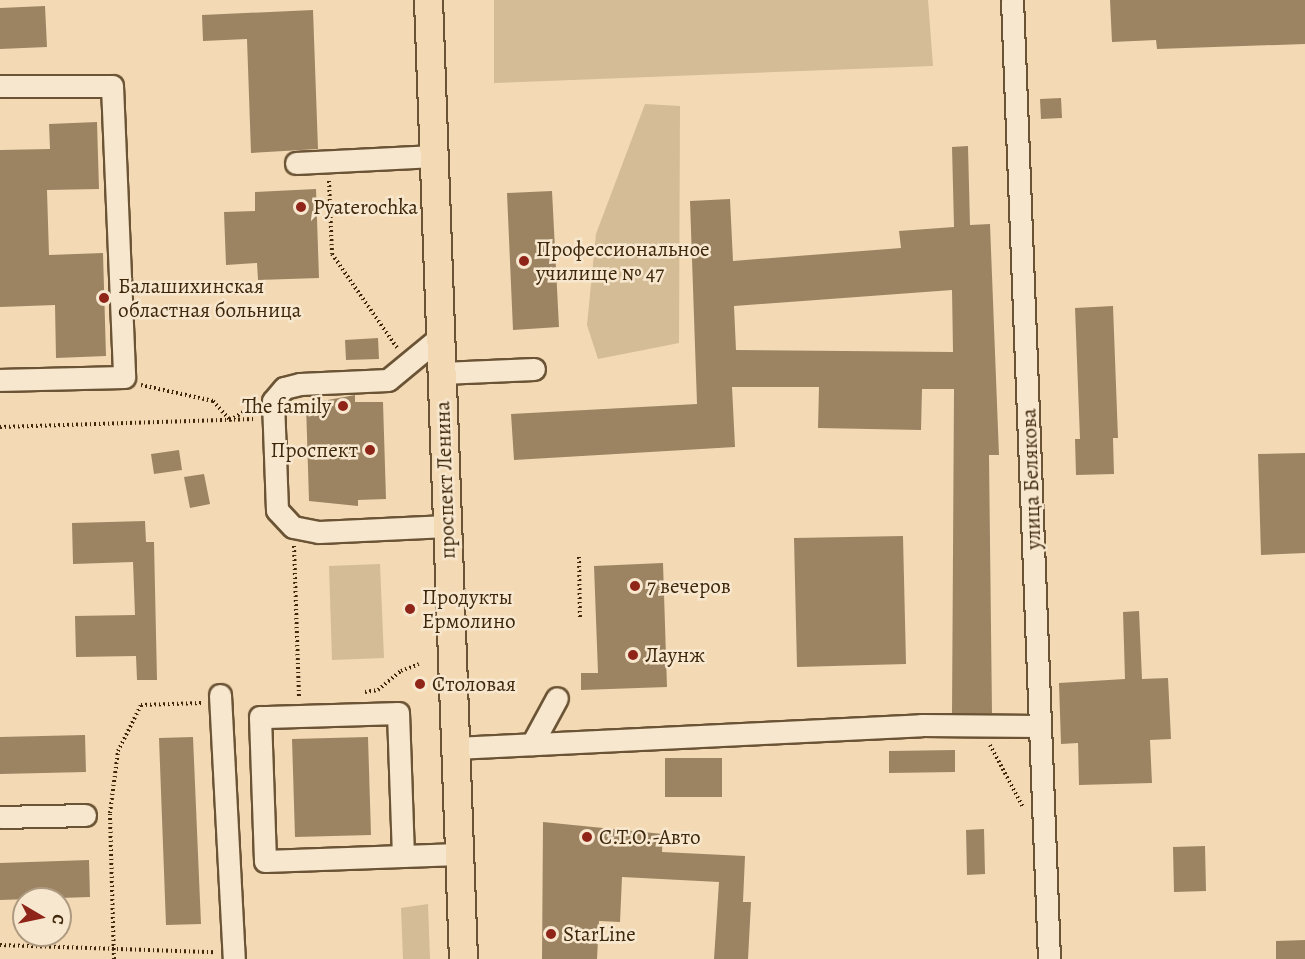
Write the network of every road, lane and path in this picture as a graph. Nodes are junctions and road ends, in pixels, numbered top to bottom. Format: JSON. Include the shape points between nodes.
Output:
{"nodes":[{"id":1,"x":428,"y":0,"type":"edge"},
{"id":2,"x":1012,"y":0,"type":"edge"},
{"id":3,"x":0,"y":86,"type":"edge"},
{"id":4,"x":434,"y":156,"type":"junction"},
{"id":5,"x":328,"y":162,"type":"junction"},
{"id":6,"x":296,"y":163,"type":"dead end"},
{"id":7,"x":440,"y":337,"type":"junction"},
{"id":8,"x":408,"y":364,"type":"junction"},
{"id":9,"x":534,"y":369,"type":"dead end"},
{"id":10,"x":442,"y":373,"type":"junction"},
{"id":11,"x":124,"y":376,"type":"junction"},
{"id":12,"x":0,"y":380,"type":"edge"},
{"id":13,"x":273,"y":419,"type":"junction"},
{"id":14,"x":230,"y":420,"type":"junction"},
{"id":15,"x":0,"y":427,"type":"edge"},
{"id":16,"x":447,"y":526,"type":"junction"},
{"id":17,"x":293,"y":527,"type":"junction"},
{"id":18,"x":579,"y":557,"type":"dead end"},
{"id":19,"x":580,"y":618,"type":"dead end"},
{"id":20,"x":220,"y":695,"type":"dead end"},
{"id":21,"x":299,"y":698,"type":"dead end"},
{"id":22,"x":557,"y":698,"type":"dead end"},
{"id":23,"x":141,"y":705,"type":"dead end"},
{"id":24,"x":980,"y":726,"type":"junction"},
{"id":25,"x":1040,"y":726,"type":"junction"},
{"id":26,"x":532,"y":744,"type":"junction"},
{"id":27,"x":455,"y":748,"type":"junction"},
{"id":28,"x":85,"y":815,"type":"dead end"},
{"id":29,"x":0,"y":817,"type":"edge"},
{"id":30,"x":1028,"y":817,"type":"dead end"},
{"id":31,"x":459,"y":854,"type":"junction"},
{"id":32,"x":403,"y":856,"type":"junction"},
{"id":33,"x":0,"y":945,"type":"edge"},
{"id":34,"x":114,"y":948,"type":"junction"},
{"id":35,"x":233,"y":956,"type":"edge"},
{"id":36,"x":114,"y":959,"type":"edge"},
{"id":37,"x":463,"y":959,"type":"edge"},
{"id":38,"x":1049,"y":959,"type":"edge"}],
"edges":[{"from":1,"to":4,"type":"main road","name":"проспект Ленина"},
{"from":2,"to":25,"type":"street","name":"улица Белякова"},
{"from":3,"to":11,"type":"street","via":[[112,86]]},
{"from":4,"to":5,"type":"street"},
{"from":4,"to":7,"type":"main road","name":"проспект Ленина"},
{"from":5,"to":6,"type":"street"},
{"from":5,"to":8,"type":"path","via":[[332,254]]},
{"from":7,"to":8,"type":"street"},
{"from":7,"to":10,"type":"main road","name":"проспект Ленина"},
{"from":8,"to":13,"type":"street","via":[[388,380],[284,388],[273,401]]},
{"from":9,"to":10,"type":"street"},
{"from":10,"to":16,"type":"main road","name":"проспект Ленина"},
{"from":11,"to":12,"type":"street"},
{"from":11,"to":14,"type":"path","via":[[149,390],[213,401]]},
{"from":13,"to":14,"type":"path"},
{"from":13,"to":17,"type":"street","via":[[277,510]]},
{"from":14,"to":15,"type":"path"},
{"from":16,"to":17,"type":"street","via":[[319,532]]},
{"from":16,"to":27,"type":"main road","name":"проспект Ленина"},
{"from":17,"to":21,"type":"path"},
{"from":18,"to":19,"type":"path"},
{"from":20,"to":35,"type":"street"},
{"from":22,"to":26,"type":"street"},
{"from":23,"to":34,"type":"path","via":[[118,751],[110,813]]},
{"from":24,"to":25,"type":"street"},
{"from":24,"to":26,"type":"street"},
{"from":24,"to":30,"type":"path"},
{"from":25,"to":38,"type":"street","name":"улица Белякова"},
{"from":26,"to":27,"type":"street"},
{"from":27,"to":31,"type":"main road","name":"проспект Ленина"},
{"from":28,"to":29,"type":"street"},
{"from":31,"to":32,"type":"street"},
{"from":31,"to":37,"type":"main road","name":"проспект Ленина"},
{"from":32,"to":32,"type":"street","via":[[265,861],[260,717],[398,713]]},
{"from":33,"to":34,"type":"path"},
{"from":34,"to":35,"type":"path"},
{"from":34,"to":36,"type":"path"}]}
